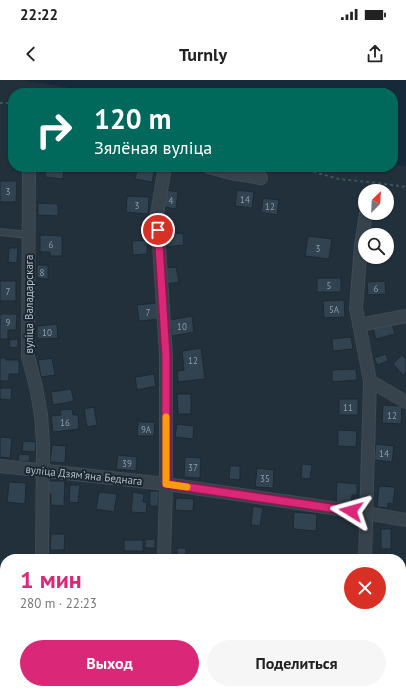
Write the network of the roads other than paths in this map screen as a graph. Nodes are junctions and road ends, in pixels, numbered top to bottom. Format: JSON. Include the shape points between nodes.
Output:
{"nodes":[{"id":1,"x":29,"y":172,"type":"edge"},
{"id":2,"x":164,"y":172,"type":"edge"},
{"id":3,"x":227,"y":172,"type":"edge"},
{"id":4,"x":261,"y":178,"type":"dead end"},
{"id":5,"x":365,"y":220,"type":"edge"},
{"id":6,"x":0,"y":232,"type":"edge"},
{"id":7,"x":28,"y":235,"type":"junction"},
{"id":8,"x":406,"y":316,"type":"edge"},
{"id":9,"x":359,"y":325,"type":"junction"},
{"id":10,"x":370,"y":381,"type":"junction"},
{"id":11,"x":406,"y":402,"type":"edge"},
{"id":12,"x":0,"y":466,"type":"edge"},
{"id":13,"x":42,"y":471,"type":"junction"},
{"id":14,"x":166,"y":484,"type":"junction"},
{"id":15,"x":366,"y":513,"type":"junction"},
{"id":16,"x":406,"y":520,"type":"edge"},
{"id":17,"x":42,"y":554,"type":"edge"},
{"id":18,"x":164,"y":554,"type":"edge"},
{"id":19,"x":365,"y":554,"type":"edge"}],
"edges":[{"from":1,"to":7,"type":"street","name":"вуліца Валадарскага"},
{"from":2,"to":14,"type":"street","via":[[157,214],[166,356]]},
{"from":3,"to":4,"type":"street"},
{"from":5,"to":9,"type":"street","via":[[356,308]]},
{"from":6,"to":7,"type":"lane"},
{"from":7,"to":13,"type":"street","name":"вуліца Валадарскага","via":[[28,356],[41,415]]},
{"from":8,"to":9,"type":"street"},
{"from":9,"to":10,"type":"street"},
{"from":10,"to":11,"type":"street"},
{"from":10,"to":15,"type":"street"},
{"from":12,"to":13,"type":"street","name":"вуліца Дзямʼяна Беднага"},
{"from":13,"to":14,"type":"street","name":"вуліца Дзямʼяна Беднага"},
{"from":13,"to":17,"type":"street","name":"вуліца Валадарскага"},
{"from":14,"to":15,"type":"street","name":"вуліца Дзямʼяна Беднага"},
{"from":14,"to":18,"type":"street"},
{"from":15,"to":16,"type":"street","name":"вуліца Дзямʼяна Беднага"},
{"from":15,"to":19,"type":"street"}]}
